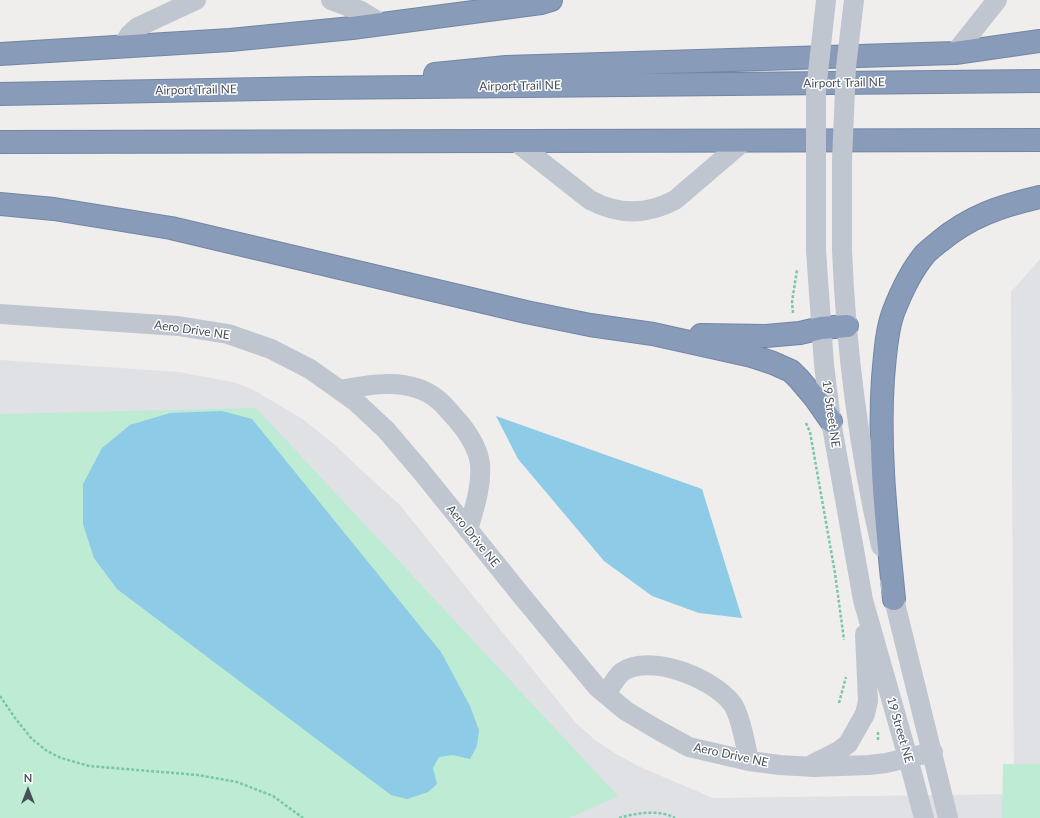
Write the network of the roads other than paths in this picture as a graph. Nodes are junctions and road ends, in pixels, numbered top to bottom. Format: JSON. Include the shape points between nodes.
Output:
{"nodes":[{"id":1,"x":196,"y":0,"type":"edge"},
{"id":2,"x":331,"y":0,"type":"edge"},
{"id":3,"x":552,"y":0,"type":"edge"},
{"id":4,"x":826,"y":0,"type":"edge"},
{"id":5,"x":854,"y":0,"type":"edge"},
{"id":6,"x":863,"y":0,"type":"edge"},
{"id":7,"x":997,"y":0,"type":"edge"},
{"id":8,"x":382,"y":24,"type":"junction"},
{"id":9,"x":1040,"y":40,"type":"edge"},
{"id":10,"x":122,"y":46,"type":"junction"},
{"id":11,"x":848,"y":46,"type":"junction"},
{"id":12,"x":955,"y":53,"type":"junction"},
{"id":13,"x":0,"y":54,"type":"edge"},
{"id":14,"x":1040,"y":81,"type":"edge"},
{"id":15,"x":315,"y":88,"type":"junction"},
{"id":16,"x":0,"y":94,"type":"edge"},
{"id":17,"x":1040,"y":140,"type":"edge"},
{"id":18,"x":515,"y":141,"type":"junction"},
{"id":19,"x":744,"y":141,"type":"junction"},
{"id":20,"x":0,"y":142,"type":"edge"},
{"id":21,"x":1040,"y":197,"type":"edge"},
{"id":22,"x":0,"y":204,"type":"edge"},
{"id":23,"x":0,"y":314,"type":"edge"},
{"id":24,"x":847,"y":326,"type":"junction"},
{"id":25,"x":821,"y":328,"type":"junction"},
{"id":26,"x":653,"y":334,"type":"junction"},
{"id":27,"x":340,"y":390,"type":"junction"},
{"id":28,"x":830,"y":421,"type":"junction"},
{"id":29,"x":468,"y":530,"type":"junction"},
{"id":30,"x":894,"y":599,"type":"junction"},
{"id":31,"x":863,"y":600,"type":"junction"},
{"id":32,"x":606,"y":694,"type":"junction"},
{"id":33,"x":933,"y":752,"type":"junction"},
{"id":34,"x":908,"y":758,"type":"junction"},
{"id":35,"x":749,"y":761,"type":"junction"},
{"id":36,"x":808,"y":766,"type":"junction"},
{"id":37,"x":924,"y":818,"type":"edge"},
{"id":38,"x":948,"y":818,"type":"edge"}],
"edges":[{"from":1,"to":10,"type":"street","via":[[138,27]]},
{"from":2,"to":8,"type":"street","via":[[361,11]]},
{"from":3,"to":8,"type":"highway"},
{"from":4,"to":25,"type":"street","name":"19 Street NE","bridge":true,"via":[[816,92],[816,250]]},
{"from":5,"to":11,"type":"street","bridge":true},
{"from":6,"to":11,"type":"highway","bridge":true},
{"from":7,"to":12,"type":"street"},
{"from":8,"to":10,"type":"highway","via":[[230,40]]},
{"from":9,"to":12,"type":"highway"},
{"from":10,"to":13,"type":"highway"},
{"from":11,"to":24,"type":"street","bridge":true,"via":[[842,160],[842,250]]},
{"from":12,"to":15,"type":"highway","via":[[506,66]]},
{"from":14,"to":15,"type":"highway","name":"Airport Trail NE"},
{"from":15,"to":16,"type":"highway","name":"Airport Trail NE"},
{"from":17,"to":19,"type":"highway"},
{"from":18,"to":19,"type":"highway"},
{"from":18,"to":19,"type":"street","via":[[590,200],[603,207],[634,211],[651,210],[675,200]]},
{"from":18,"to":20,"type":"highway"},
{"from":21,"to":30,"type":"highway","via":[[983,214],[950,233],[926,253],[912,273],[893,313],[885,350],[882,435],[884,496]]},
{"from":22,"to":26,"type":"highway","via":[[54,209],[171,228],[526,312]]},
{"from":23,"to":27,"type":"street","name":"Aero Drive NE","via":[[178,326],[228,334],[271,349],[310,369]]},
{"from":24,"to":25,"type":"highway"},
{"from":24,"to":30,"type":"street","via":[[854,393],[871,503]]},
{"from":25,"to":26,"type":"highway","via":[[766,336]]},
{"from":25,"to":28,"type":"street","name":"19 Street NE"},
{"from":26,"to":28,"type":"highway","via":[[752,356],[791,371],[815,398]]},
{"from":27,"to":29,"type":"street","name":"Aero Drive NE","via":[[386,430]]},
{"from":27,"to":29,"type":"street","via":[[372,384],[397,384],[411,386],[437,398],[464,428],[475,445],[480,463],[480,483]]},
{"from":28,"to":31,"type":"street","name":"19 Street NE"},
{"from":29,"to":32,"type":"street","name":"Aero Drive NE","via":[[592,681]]},
{"from":30,"to":33,"type":"street"},
{"from":31,"to":34,"type":"street","name":"19 Street NE"},
{"from":31,"to":36,"type":"street","via":[[868,700],[865,714],[848,744]]},
{"from":32,"to":35,"type":"street","name":"Aero Drive NE","via":[[626,711],[689,747]]},
{"from":32,"to":35,"type":"street","via":[[622,672],[634,667],[669,667],[690,674],[714,687],[732,702]]},
{"from":33,"to":34,"type":"street","name":"Aero Drive NE"},
{"from":33,"to":38,"type":"street"},
{"from":34,"to":36,"type":"street","name":"Aero Drive NE","via":[[864,766]]},
{"from":34,"to":37,"type":"street","name":"19 Street NE"},
{"from":35,"to":36,"type":"street","name":"Aero Drive NE"}]}
